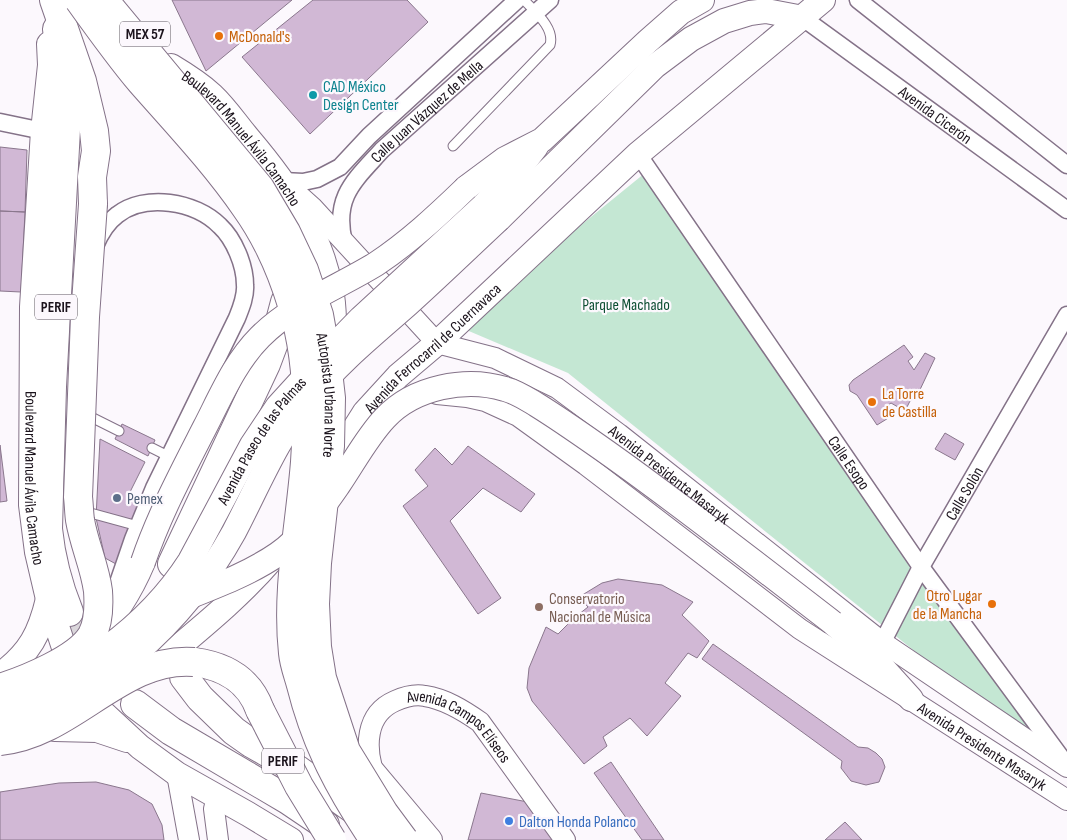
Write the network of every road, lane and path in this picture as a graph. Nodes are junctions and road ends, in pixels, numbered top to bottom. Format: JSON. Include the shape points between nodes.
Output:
{"nodes":[{"id":1,"x":47,"y":0,"type":"edge"},
{"id":2,"x":53,"y":0,"type":"edge"},
{"id":3,"x":80,"y":0,"type":"edge"},
{"id":4,"x":104,"y":0,"type":"edge"},
{"id":5,"x":121,"y":0,"type":"edge"},
{"id":6,"x":517,"y":0,"type":"edge"},
{"id":7,"x":524,"y":0,"type":"edge"},
{"id":8,"x":550,"y":0,"type":"edge"},
{"id":9,"x":702,"y":0,"type":"edge"},
{"id":10,"x":823,"y":0,"type":"edge"},
{"id":11,"x":858,"y":0,"type":"edge"},
{"id":12,"x":686,"y":6,"type":"edge"},
{"id":13,"x":536,"y":13,"type":"junction"},
{"id":14,"x":803,"y":18,"type":"junction"},
{"id":15,"x":171,"y":66,"type":"junction"},
{"id":16,"x":0,"y":122,"type":"edge"},
{"id":17,"x":43,"y":131,"type":"junction"},
{"id":18,"x":369,"y":136,"type":"junction"},
{"id":19,"x":542,"y":140,"type":"junction"},
{"id":20,"x":453,"y":146,"type":"dead end"},
{"id":21,"x":382,"y":150,"type":"junction"},
{"id":22,"x":638,"y":154,"type":"junction"},
{"id":23,"x":1067,"y":165,"type":"edge"},
{"id":24,"x":283,"y":181,"type":"junction"},
{"id":25,"x":62,"y":190,"type":"junction"},
{"id":26,"x":1067,"y":210,"type":"edge"},
{"id":27,"x":491,"y":212,"type":"junction"},
{"id":28,"x":344,"y":243,"type":"junction"},
{"id":29,"x":81,"y":285,"type":"junction"},
{"id":30,"x":1067,"y":315,"type":"edge"},
{"id":31,"x":438,"y":343,"type":"junction"},
{"id":32,"x":74,"y":408,"type":"junction"},
{"id":33,"x":365,"y":412,"type":"junction"},
{"id":34,"x":119,"y":431,"type":"dead end"},
{"id":35,"x":152,"y":448,"type":"dead end"},
{"id":36,"x":170,"y":457,"type":"junction"},
{"id":37,"x":336,"y":458,"type":"junction"},
{"id":38,"x":69,"y":508,"type":"junction"},
{"id":39,"x":138,"y":526,"type":"junction"},
{"id":40,"x":172,"y":564,"type":"dead end"},
{"id":41,"x":921,"y":567,"type":"junction"},
{"id":42,"x":140,"y":571,"type":"junction"},
{"id":43,"x":240,"y":595,"type":"junction"},
{"id":44,"x":191,"y":596,"type":"junction"},
{"id":45,"x":59,"y":605,"type":"junction"},
{"id":46,"x":202,"y":627,"type":"junction"},
{"id":47,"x":165,"y":646,"type":"junction"},
{"id":48,"x":78,"y":654,"type":"junction"},
{"id":49,"x":875,"y":658,"type":"junction"},
{"id":50,"x":140,"y":671,"type":"junction"},
{"id":51,"x":0,"y":675,"type":"edge"},
{"id":52,"x":184,"y":677,"type":"dead end"},
{"id":53,"x":0,"y":678,"type":"edge"},
{"id":54,"x":0,"y":688,"type":"edge"},
{"id":55,"x":0,"y":696,"type":"edge"},
{"id":56,"x":92,"y":699,"type":"junction"},
{"id":57,"x":911,"y":699,"type":"joint"},
{"id":58,"x":0,"y":703,"type":"edge"},
{"id":59,"x":135,"y":704,"type":"dead end"},
{"id":60,"x":260,"y":710,"type":"junction"},
{"id":61,"x":0,"y":726,"type":"edge"},
{"id":62,"x":55,"y":729,"type":"junction"},
{"id":63,"x":0,"y":733,"type":"edge"},
{"id":64,"x":0,"y":739,"type":"edge"},
{"id":65,"x":0,"y":746,"type":"edge"},
{"id":66,"x":140,"y":747,"type":"junction"},
{"id":67,"x":0,"y":750,"type":"edge"},
{"id":68,"x":1067,"y":767,"type":"edge"},
{"id":69,"x":177,"y":774,"type":"junction"},
{"id":70,"x":374,"y":774,"type":"junction"},
{"id":71,"x":218,"y":797,"type":"junction"},
{"id":72,"x":1067,"y":800,"type":"edge"},
{"id":73,"x":189,"y":840,"type":"edge"},
{"id":74,"x":218,"y":840,"type":"edge"},
{"id":75,"x":291,"y":840,"type":"edge"},
{"id":76,"x":332,"y":840,"type":"edge"},
{"id":77,"x":345,"y":840,"type":"edge"},
{"id":78,"x":374,"y":840,"type":"edge"},
{"id":79,"x":389,"y":840,"type":"edge"},
{"id":80,"x":404,"y":840,"type":"edge"},
{"id":81,"x":430,"y":840,"type":"edge"},
{"id":82,"x":565,"y":840,"type":"edge"}],
"edges":[{"from":1,"to":17,"type":"main road","name":"Boulevard Manuel Ávila Camacho","via":[[50,65]]},
{"from":2,"to":25,"type":"highway","name":"Boulevard Manuel Ávila Camacho","number":"PERIF","via":[[65,90]]},
{"from":2,"to":54,"type":"highway","bridge":true,"via":[[82,81],[96,150],[92,177],[78,498],[80,521],[98,590],[98,613],[92,635],[77,651],[40,672]]},
{"from":3,"to":78,"type":"highway","name":"Autopista Urbana Norte","bridge":true,"via":[[133,72],[247,209],[263,234],[293,306],[304,363],[307,428],[291,596],[293,656],[308,712],[324,754]]},
{"from":4,"to":80,"type":"highway","name":"Autopista Urbana Norte","bridge":true,"via":[[260,188],[304,270],[319,316],[331,398],[330,446],[315,604],[322,678],[346,750]]},
{"from":5,"to":15,"type":"highway","name":"Boulevard Manuel Ávila Camacho","number":"MEX 57"},
{"from":6,"to":18,"type":"street","name":"Calle Juan Vázquez de Mella"},
{"from":7,"to":13,"type":"lane"},
{"from":8,"to":13,"type":"street","name":"Calle Juan Vázquez de Mella"},
{"from":9,"to":12,"type":"main road"},
{"from":10,"to":14,"type":"main road","name":"Avenida Ferrocarril de Cuernavaca"},
{"from":11,"to":23,"type":"street"},
{"from":12,"to":19,"type":"main road"},
{"from":13,"to":20,"type":"lane","via":[[550,30],[550,44]]},
{"from":13,"to":21,"type":"street","name":"Calle Juan Vázquez de Mella"},
{"from":14,"to":22,"type":"main road","name":"Avenida Ferrocarril de Cuernavaca"},
{"from":14,"to":26,"type":"street","name":"Avenida Cicerón"},
{"from":14,"to":27,"type":"main road","via":[[766,11],[750,13],[724,21],[691,39],[649,71]]},
{"from":15,"to":24,"type":"main road","name":"Boulevard Manuel Ávila Camacho","via":[[213,96]]},
{"from":15,"to":40,"type":"highway","name":"Boulevard Manuel Ávila Camacho","via":[[261,171],[279,209],[286,232],[290,266],[284,313],[275,340]]},
{"from":16,"to":17,"type":"street"},
{"from":17,"to":45,"type":"main road","name":"Boulevard Manuel Ávila Camacho","via":[[32,307],[31,505],[36,552]]},
{"from":18,"to":21,"type":"street"},
{"from":18,"to":24,"type":"street","name":"Calle Juan Vázquez de Mella","via":[[340,167],[326,175],[303,182]]},
{"from":19,"to":27,"type":"main road","name":"Avenida Paseo de las Palmas"},
{"from":19,"to":42,"type":"main road","bridge":true,"via":[[505,160],[466,188],[395,251],[302,305],[260,337],[222,393],[161,514]]},
{"from":21,"to":28,"type":"street","name":"Calle Juan Vázquez de Mella","via":[[348,189],[340,219]]},
{"from":22,"to":31,"type":"main road","name":"Avenida Ferrocarril de Cuernavaca"},
{"from":22,"to":41,"type":"street","name":"Calle Esopo"},
{"from":24,"to":28,"type":"street"},
{"from":24,"to":37,"type":"main road","name":"Boulevard Manuel Ávila Camacho","via":[[318,244],[332,296]]},
{"from":25,"to":29,"type":"highway","via":[[75,242]]},
{"from":25,"to":45,"type":"highway","name":"Boulevard Manuel Ávila Camacho","number":"PERIF","via":[[48,530],[50,552],[61,592]]},
{"from":27,"to":44,"type":"main road","bridge":true,"via":[[408,304],[354,351],[310,398],[285,434],[224,550]]},
{"from":27,"to":58,"type":"main road","name":"Avenida Paseo de las Palmas","bridge":true,"via":[[362,318],[278,406],[252,445],[190,561],[151,611],[74,668]]},
{"from":28,"to":31,"type":"street"},
{"from":29,"to":32,"type":"highway"},
{"from":29,"to":36,"type":"street","via":[[100,234],[118,214],[134,206],[169,203],[199,211],[221,226],[231,240],[246,286],[242,305]]},
{"from":30,"to":41,"type":"street","name":"Calle Solòn"},
{"from":31,"to":33,"type":"main road","name":"Avenida Ferrocarril de Cuernavaca","via":[[398,376]]},
{"from":31,"to":49,"type":"street","name":"Avenida Presidente Masaryk","via":[[495,358],[557,388],[619,434]]},
{"from":32,"to":34,"type":"lane"},
{"from":32,"to":38,"type":"highway"},
{"from":33,"to":37,"type":"main road","name":"Avenida Ferrocarril de Cuernavaca"},
{"from":33,"to":49,"type":"street","name":"Avenida Presidente Masaryk","via":[[396,399],[431,394],[485,401],[518,416],[800,629]]},
{"from":35,"to":36,"type":"lane"},
{"from":36,"to":39,"type":"street"},
{"from":37,"to":43,"type":"main road","name":"Avenida Ferrocarril de Cuernavaca","via":[[296,529]]},
{"from":37,"to":70,"type":"main road","name":"Boulevard Manuel Ávila Camacho","via":[[327,551],[326,642],[344,719],[355,746]]},
{"from":38,"to":39,"type":"lane"},
{"from":38,"to":48,"type":"highway","via":[[91,590]]},
{"from":39,"to":48,"type":"street","via":[[105,617]]},
{"from":41,"to":49,"type":"street","name":"Calle Solòn"},
{"from":41,"to":68,"type":"street","name":"Calle Esopo"},
{"from":42,"to":48,"type":"main road","via":[[117,612]]},
{"from":42,"to":56,"type":"main road","via":[[115,652]]},
{"from":43,"to":46,"type":"main road","name":"Avenida Ferrocarril de Cuernavaca"},
{"from":43,"to":47,"type":"main road","via":[[208,610]]},
{"from":44,"to":49,"type":"main road","bridge":true,"via":[[280,553],[327,502],[376,429],[394,409],[430,391],[478,384],[518,394],[562,420],[651,483]]},
{"from":44,"to":50,"type":"main road","bridge":true,"via":[[190,608],[180,629]]},
{"from":44,"to":61,"type":"main road","bridge":true,"via":[[154,638],[115,671],[36,714]]},
{"from":45,"to":48,"type":"main road","name":"Boulevard Manuel Ávila Camacho"},
{"from":45,"to":51,"type":"main road","via":[[20,659]]},
{"from":46,"to":47,"type":"main road"},
{"from":46,"to":56,"type":"main road","name":"Avenida Ferrocarril de Cuernavaca","via":[[135,683]]},
{"from":47,"to":56,"type":"main road"},
{"from":48,"to":53,"type":"main road","via":[[41,669]]},
{"from":48,"to":56,"type":"main road","name":"Boulevard Manuel Ávila Camacho"},
{"from":49,"to":57,"type":"main road"},
{"from":49,"to":68,"type":"street","name":"Avenida Presidente Masaryk"},
{"from":50,"to":60,"type":"highway","bridge":true,"via":[[168,662],[215,666],[245,684]]},
{"from":50,"to":64,"type":"highway","bridge":true,"via":[[69,716],[27,735]]},
{"from":52,"to":79,"type":"highway","number":"PERIF","via":[[200,698],[234,730],[326,788]]},
{"from":55,"to":63,"type":"main road","via":[[7,715]]},
{"from":56,"to":62,"type":"main road"},
{"from":56,"to":64,"type":"main road"},
{"from":56,"to":66,"type":"main road","name":"Boulevard Manuel Ávila Camacho"},
{"from":57,"to":72,"type":"street","name":"Avenida Presidente Masaryk"},
{"from":59,"to":77,"type":"highway","number":"PERIF","via":[[171,731],[313,816]]},
{"from":60,"to":67,"type":"highway","via":[[245,691],[228,679],[202,673],[174,673],[151,680],[100,714],[54,738]]},
{"from":60,"to":76,"type":"highway","bridge":true,"via":[[298,786]]},
{"from":62,"to":65,"type":"main road"},
{"from":62,"to":66,"type":"main road","via":[[97,730]]},
{"from":66,"to":69,"type":"main road","name":"Boulevard Manuel Ávila Camacho"},
{"from":69,"to":71,"type":"main road","name":"Boulevard Manuel Ávila Camacho"},
{"from":69,"to":73,"type":"street"},
{"from":70,"to":81,"type":"main road","name":"Boulevard Manuel Ávila Camacho"},
{"from":70,"to":82,"type":"street","name":"Avenida Campos Elíseos","via":[[368,742],[376,715],[401,698],[423,695],[437,699],[480,722]]},
{"from":71,"to":74,"type":"street","via":[[214,806]]},
{"from":71,"to":75,"type":"main road","name":"Boulevard Manuel Ávila Camacho"}]}
